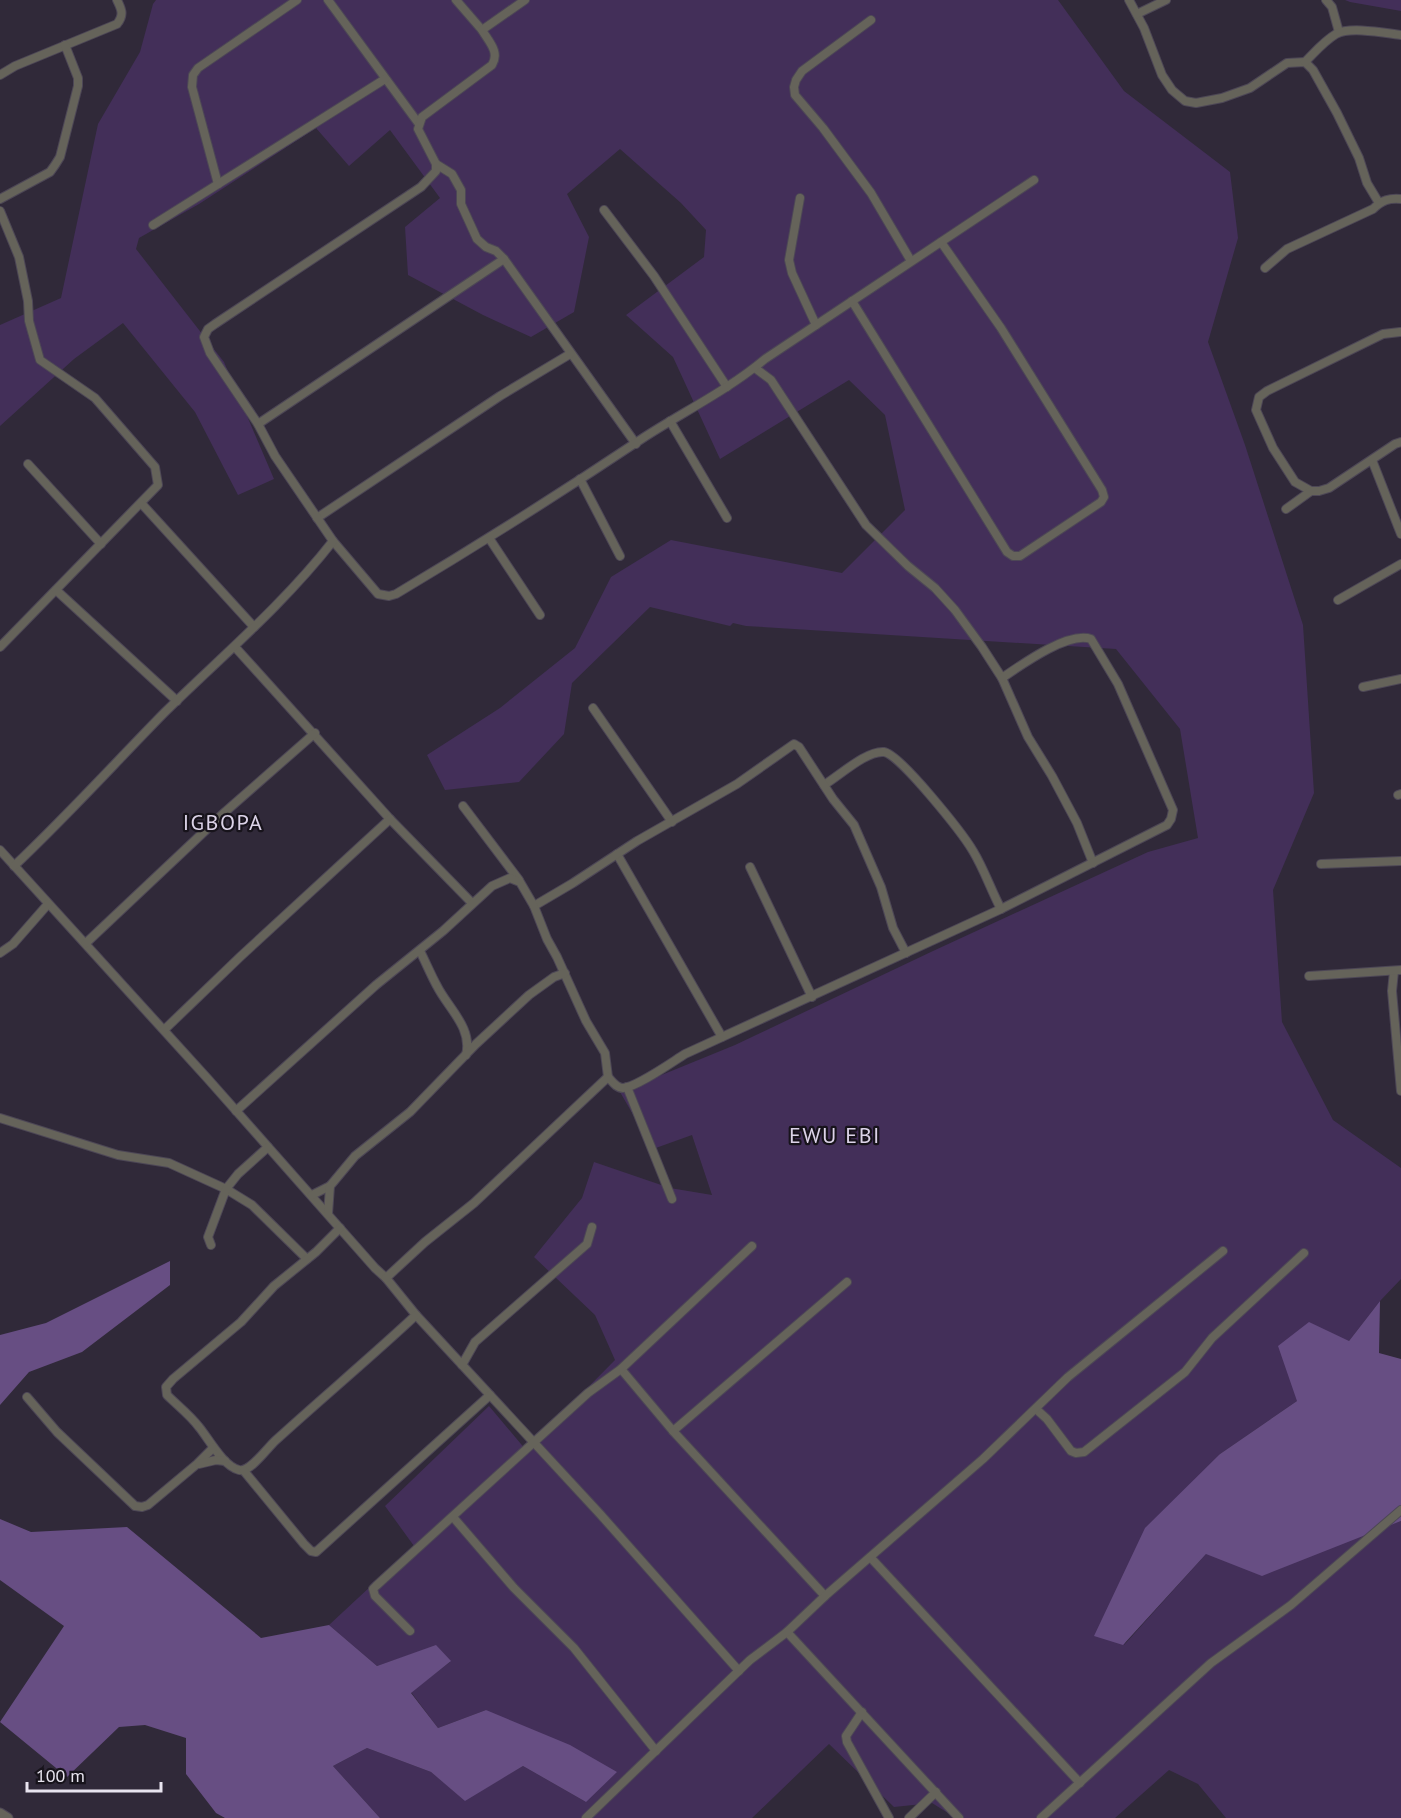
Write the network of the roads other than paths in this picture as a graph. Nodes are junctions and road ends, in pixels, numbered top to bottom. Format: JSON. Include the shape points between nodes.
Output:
{"nodes":[{"id":1,"x":117,"y":0,"type":"edge"},
{"id":2,"x":297,"y":0,"type":"edge"},
{"id":3,"x":328,"y":0,"type":"edge"},
{"id":4,"x":456,"y":0,"type":"edge"},
{"id":5,"x":525,"y":0,"type":"edge"},
{"id":6,"x":1130,"y":0,"type":"edge"},
{"id":7,"x":1166,"y":0,"type":"edge"},
{"id":8,"x":1326,"y":0,"type":"edge"},
{"id":9,"x":1137,"y":14,"type":"junction"},
{"id":10,"x":871,"y":21,"type":"dead end"},
{"id":11,"x":482,"y":30,"type":"junction"},
{"id":12,"x":1339,"y":32,"type":"junction"},
{"id":13,"x":1401,"y":35,"type":"edge"},
{"id":14,"x":65,"y":45,"type":"junction"},
{"id":15,"x":1305,"y":62,"type":"junction"},
{"id":16,"x":0,"y":75,"type":"edge"},
{"id":17,"x":385,"y":79,"type":"junction"},
{"id":18,"x":419,"y":124,"type":"junction"},
{"id":19,"x":436,"y":164,"type":"junction"},
{"id":20,"x":1034,"y":180,"type":"dead end"},
{"id":21,"x":218,"y":184,"type":"junction"},
{"id":22,"x":800,"y":198,"type":"dead end"},
{"id":23,"x":0,"y":199,"type":"edge"},
{"id":24,"x":1401,"y":199,"type":"edge"},
{"id":25,"x":1379,"y":203,"type":"junction"},
{"id":26,"x":604,"y":210,"type":"dead end"},
{"id":27,"x":0,"y":212,"type":"edge"},
{"id":28,"x":153,"y":225,"type":"dead end"},
{"id":29,"x":941,"y":242,"type":"junction"},
{"id":30,"x":504,"y":259,"type":"junction"},
{"id":31,"x":911,"y":261,"type":"junction"},
{"id":32,"x":1265,"y":268,"type":"dead end"},
{"id":33,"x":852,"y":301,"type":"junction"},
{"id":34,"x":816,"y":325,"type":"junction"},
{"id":35,"x":1401,"y":332,"type":"edge"},
{"id":36,"x":570,"y":354,"type":"junction"},
{"id":37,"x":755,"y":368,"type":"junction"},
{"id":38,"x":727,"y":387,"type":"junction"},
{"id":39,"x":670,"y":421,"type":"junction"},
{"id":40,"x":258,"y":424,"type":"junction"},
{"id":41,"x":1401,"y":442,"type":"edge"},
{"id":42,"x":636,"y":444,"type":"junction"},
{"id":43,"x":1372,"y":460,"type":"junction"},
{"id":44,"x":28,"y":464,"type":"dead end"},
{"id":45,"x":580,"y":479,"type":"junction"},
{"id":46,"x":1311,"y":491,"type":"junction"},
{"id":47,"x":141,"y":503,"type":"junction"},
{"id":48,"x":1286,"y":509,"type":"dead end"},
{"id":49,"x":317,"y":518,"type":"junction"},
{"id":50,"x":726,"y":518,"type":"dead end"},
{"id":51,"x":1401,"y":534,"type":"edge"},
{"id":52,"x":489,"y":538,"type":"junction"},
{"id":53,"x":333,"y":541,"type":"junction"},
{"id":54,"x":101,"y":544,"type":"junction"},
{"id":55,"x":620,"y":556,"type":"dead end"},
{"id":56,"x":1401,"y":564,"type":"edge"},
{"id":57,"x":56,"y":590,"type":"junction"},
{"id":58,"x":1338,"y":600,"type":"dead end"},
{"id":59,"x":540,"y":615,"type":"dead end"},
{"id":60,"x":254,"y":627,"type":"junction"},
{"id":61,"x":0,"y":646,"type":"edge"},
{"id":62,"x":235,"y":647,"type":"junction"},
{"id":63,"x":1002,"y":678,"type":"junction"},
{"id":64,"x":1401,"y":679,"type":"edge"},
{"id":65,"x":1363,"y":687,"type":"dead end"},
{"id":66,"x":177,"y":701,"type":"junction"},
{"id":67,"x":593,"y":708,"type":"dead end"},
{"id":68,"x":315,"y":734,"type":"junction"},
{"id":69,"x":824,"y":785,"type":"junction"},
{"id":70,"x":463,"y":806,"type":"dead end"},
{"id":71,"x":390,"y":819,"type":"junction"},
{"id":72,"x":672,"y":822,"type":"junction"},
{"id":73,"x":0,"y":850,"type":"edge"},
{"id":74,"x":617,"y":854,"type":"junction"},
{"id":75,"x":1401,"y":861,"type":"edge"},
{"id":76,"x":1094,"y":863,"type":"junction"},
{"id":77,"x":1322,"y":864,"type":"dead end"},
{"id":78,"x":14,"y":866,"type":"junction"},
{"id":79,"x":750,"y":867,"type":"dead end"},
{"id":80,"x":520,"y":882,"type":"junction"},
{"id":81,"x":472,"y":903,"type":"junction"},
{"id":82,"x":48,"y":904,"type":"junction"},
{"id":83,"x":534,"y":906,"type":"junction"},
{"id":84,"x":1001,"y":909,"type":"junction"},
{"id":85,"x":86,"y":943,"type":"junction"},
{"id":86,"x":420,"y":951,"type":"junction"},
{"id":87,"x":0,"y":953,"type":"edge"},
{"id":88,"x":906,"y":953,"type":"junction"},
{"id":89,"x":1398,"y":971,"type":"edge"},
{"id":90,"x":565,"y":973,"type":"junction"},
{"id":91,"x":1309,"y":976,"type":"dead end"},
{"id":92,"x":812,"y":997,"type":"junction"},
{"id":93,"x":165,"y":1030,"type":"junction"},
{"id":94,"x":722,"y":1037,"type":"junction"},
{"id":95,"x":466,"y":1056,"type":"junction"},
{"id":96,"x":608,"y":1077,"type":"junction"},
{"id":97,"x":627,"y":1087,"type":"junction"},
{"id":98,"x":1401,"y":1091,"type":"edge"},
{"id":99,"x":236,"y":1111,"type":"junction"},
{"id":100,"x":0,"y":1118,"type":"edge"},
{"id":101,"x":268,"y":1147,"type":"junction"},
{"id":102,"x":330,"y":1186,"type":"junction"},
{"id":103,"x":226,"y":1189,"type":"junction"},
{"id":104,"x":312,"y":1195,"type":"junction"},
{"id":105,"x":672,"y":1200,"type":"dead end"},
{"id":106,"x":328,"y":1214,"type":"junction"},
{"id":107,"x":592,"y":1227,"type":"dead end"},
{"id":108,"x":340,"y":1228,"type":"junction"},
{"id":109,"x":211,"y":1245,"type":"dead end"},
{"id":110,"x":752,"y":1246,"type":"dead end"},
{"id":111,"x":1222,"y":1251,"type":"dead end"},
{"id":112,"x":1304,"y":1253,"type":"dead end"},
{"id":113,"x":307,"y":1259,"type":"junction"},
{"id":114,"x":386,"y":1278,"type":"junction"},
{"id":115,"x":847,"y":1282,"type":"dead end"},
{"id":116,"x":416,"y":1315,"type":"junction"},
{"id":117,"x":462,"y":1365,"type":"junction"},
{"id":118,"x":621,"y":1369,"type":"junction"},
{"id":119,"x":490,"y":1395,"type":"junction"},
{"id":120,"x":27,"y":1397,"type":"dead end"},
{"id":121,"x":1036,"y":1409,"type":"junction"},
{"id":122,"x":673,"y":1431,"type":"junction"},
{"id":123,"x":535,"y":1443,"type":"junction"},
{"id":124,"x":213,"y":1448,"type":"junction"},
{"id":125,"x":227,"y":1461,"type":"junction"},
{"id":126,"x":197,"y":1464,"type":"junction"},
{"id":127,"x":244,"y":1471,"type":"junction"},
{"id":128,"x":1401,"y":1510,"type":"edge"},
{"id":129,"x":453,"y":1517,"type":"junction"},
{"id":130,"x":871,"y":1558,"type":"junction"},
{"id":131,"x":825,"y":1596,"type":"junction"},
{"id":132,"x":410,"y":1631,"type":"dead end"},
{"id":133,"x":788,"y":1632,"type":"junction"},
{"id":134,"x":739,"y":1671,"type":"junction"},
{"id":135,"x":862,"y":1712,"type":"junction"},
{"id":136,"x":656,"y":1752,"type":"junction"},
{"id":137,"x":1080,"y":1783,"type":"junction"},
{"id":138,"x":936,"y":1792,"type":"junction"},
{"id":139,"x":0,"y":1813,"type":"edge"},
{"id":140,"x":8,"y":1818,"type":"edge"},
{"id":141,"x":586,"y":1818,"type":"edge"},
{"id":142,"x":889,"y":1818,"type":"edge"},
{"id":143,"x":909,"y":1818,"type":"edge"},
{"id":144,"x":959,"y":1818,"type":"edge"},
{"id":145,"x":1041,"y":1818,"type":"edge"}],
"edges":[{"from":1,"to":14,"type":"street","via":[[122,10],[117,24]]},
{"from":2,"to":21,"type":"street","via":[[193,75],[192,87]]},
{"from":3,"to":17,"type":"street"},
{"from":4,"to":11,"type":"street"},
{"from":5,"to":11,"type":"street"},
{"from":6,"to":9,"type":"street"},
{"from":7,"to":9,"type":"street"},
{"from":8,"to":12,"type":"street"},
{"from":9,"to":15,"type":"street","via":[[1162,75],[1185,101],[1222,98],[1250,88],[1287,63]]},
{"from":10,"to":31,"type":"street","via":[[802,71],[795,94],[871,193]]},
{"from":11,"to":18,"type":"street","via":[[496,53],[492,66],[427,113]]},
{"from":12,"to":13,"type":"street"},
{"from":12,"to":15,"type":"street"},
{"from":14,"to":16,"type":"street"},
{"from":14,"to":23,"type":"street","via":[[78,86],[60,157],[50,172]]},
{"from":15,"to":25,"type":"street","via":[[1337,113]]},
{"from":17,"to":18,"type":"street"},
{"from":17,"to":21,"type":"street"},
{"from":18,"to":19,"type":"street"},
{"from":19,"to":30,"type":"street","via":[[452,174],[461,190],[461,204],[477,239]]},
{"from":19,"to":40,"type":"street","via":[[436,171],[421,188],[205,333],[210,353]]},
{"from":20,"to":29,"type":"street"},
{"from":21,"to":28,"type":"street"},
{"from":22,"to":34,"type":"street","via":[[789,260]]},
{"from":24,"to":25,"type":"street"},
{"from":25,"to":32,"type":"street","via":[[1374,209],[1287,249]]},
{"from":26,"to":38,"type":"street","via":[[654,276]]},
{"from":27,"to":47,"type":"street","via":[[19,257],[40,360],[95,398],[155,467],[158,485]]},
{"from":29,"to":31,"type":"street"},
{"from":29,"to":33,"type":"street","via":[[1000,328],[1104,497],[1020,556],[1007,552]]},
{"from":30,"to":36,"type":"street"},
{"from":30,"to":40,"type":"street"},
{"from":31,"to":33,"type":"street"},
{"from":33,"to":34,"type":"street"},
{"from":34,"to":37,"type":"street"},
{"from":35,"to":46,"type":"street","via":[[1383,334],[1259,397],[1256,410],[1273,448],[1295,482]]},
{"from":36,"to":42,"type":"street"},
{"from":36,"to":49,"type":"street"},
{"from":37,"to":38,"type":"street"},
{"from":37,"to":63,"type":"street","via":[[771,380],[866,525],[955,610]]},
{"from":38,"to":39,"type":"street"},
{"from":39,"to":42,"type":"street"},
{"from":39,"to":50,"type":"street"},
{"from":40,"to":49,"type":"street"},
{"from":41,"to":43,"type":"street"},
{"from":42,"to":45,"type":"street"},
{"from":43,"to":46,"type":"street","via":[[1329,488]]},
{"from":43,"to":51,"type":"street"},
{"from":44,"to":54,"type":"street"},
{"from":45,"to":52,"type":"street"},
{"from":45,"to":55,"type":"street"},
{"from":46,"to":48,"type":"street"},
{"from":47,"to":54,"type":"street"},
{"from":47,"to":60,"type":"street"},
{"from":49,"to":53,"type":"street"},
{"from":52,"to":53,"type":"street","via":[[389,596],[378,594]]},
{"from":52,"to":59,"type":"street"},
{"from":53,"to":60,"type":"street","via":[[298,584]]},
{"from":54,"to":57,"type":"street"},
{"from":56,"to":58,"type":"street"},
{"from":57,"to":61,"type":"street"},
{"from":57,"to":66,"type":"street"},
{"from":60,"to":62,"type":"street"},
{"from":62,"to":66,"type":"street"},
{"from":62,"to":68,"type":"street"},
{"from":63,"to":76,"type":"street"},
{"from":63,"to":76,"type":"street","via":[[1028,661],[1083,636],[1091,639],[1118,684],[1173,810],[1167,825]]},
{"from":64,"to":65,"type":"street"},
{"from":66,"to":78,"type":"street"},
{"from":67,"to":72,"type":"street"},
{"from":68,"to":71,"type":"street"},
{"from":68,"to":85,"type":"street","via":[[225,812]]},
{"from":69,"to":72,"type":"street","via":[[794,744]]},
{"from":69,"to":84,"type":"street","via":[[867,756],[882,752],[896,758],[972,850]]},
{"from":69,"to":88,"type":"street","via":[[854,825]]},
{"from":70,"to":80,"type":"street"},
{"from":71,"to":81,"type":"street"},
{"from":71,"to":93,"type":"street"},
{"from":72,"to":74,"type":"street"},
{"from":73,"to":78,"type":"street"},
{"from":74,"to":83,"type":"street"},
{"from":74,"to":94,"type":"street"},
{"from":75,"to":77,"type":"street"},
{"from":76,"to":84,"type":"street"},
{"from":78,"to":82,"type":"street"},
{"from":79,"to":92,"type":"street"},
{"from":80,"to":81,"type":"street","via":[[510,878],[492,885]]},
{"from":80,"to":83,"type":"street"},
{"from":81,"to":86,"type":"street"},
{"from":82,"to":85,"type":"street"},
{"from":82,"to":87,"type":"street"},
{"from":83,"to":90,"type":"street"},
{"from":84,"to":88,"type":"street"},
{"from":85,"to":93,"type":"street"},
{"from":86,"to":95,"type":"street","via":[[465,1033]]},
{"from":86,"to":99,"type":"street","via":[[376,985]]},
{"from":88,"to":92,"type":"street"},
{"from":89,"to":91,"type":"street"},
{"from":89,"to":98,"type":"street","via":[[1392,991]]},
{"from":90,"to":95,"type":"street","via":[[529,995]]},
{"from":90,"to":96,"type":"street","via":[[604,1053]]},
{"from":92,"to":94,"type":"street"},
{"from":93,"to":99,"type":"street"},
{"from":94,"to":97,"type":"street"},
{"from":95,"to":102,"type":"street","via":[[410,1112],[355,1156]]},
{"from":96,"to":97,"type":"street","via":[[617,1087]]},
{"from":96,"to":114,"type":"street","via":[[474,1203]]},
{"from":97,"to":105,"type":"street"},
{"from":99,"to":101,"type":"street"},
{"from":100,"to":103,"type":"street","via":[[118,1155],[170,1163]]},
{"from":101,"to":103,"type":"street"},
{"from":101,"to":104,"type":"street"},
{"from":102,"to":104,"type":"street"},
{"from":102,"to":106,"type":"street"},
{"from":103,"to":109,"type":"street","via":[[208,1237]]},
{"from":103,"to":113,"type":"street","via":[[252,1205]]},
{"from":104,"to":106,"type":"street"},
{"from":106,"to":108,"type":"street"},
{"from":107,"to":117,"type":"street","via":[[587,1244],[475,1342]]},
{"from":108,"to":113,"type":"street"},
{"from":108,"to":114,"type":"street"},
{"from":110,"to":118,"type":"street"},
{"from":111,"to":121,"type":"street","via":[[1083,1365]]},
{"from":112,"to":121,"type":"street","via":[[1212,1338],[1185,1372],[1084,1452],[1071,1451]]},
{"from":113,"to":124,"type":"street","via":[[166,1387],[167,1395],[199,1427]]},
{"from":114,"to":116,"type":"street"},
{"from":115,"to":122,"type":"street"},
{"from":116,"to":117,"type":"street"},
{"from":116,"to":127,"type":"street"},
{"from":117,"to":119,"type":"street"},
{"from":118,"to":122,"type":"street"},
{"from":118,"to":123,"type":"street"},
{"from":119,"to":123,"type":"street"},
{"from":119,"to":127,"type":"street","via":[[316,1552],[304,1544]]},
{"from":120,"to":126,"type":"street","via":[[57,1432],[135,1506],[148,1505]]},
{"from":121,"to":130,"type":"street"},
{"from":122,"to":131,"type":"street"},
{"from":123,"to":129,"type":"street"},
{"from":123,"to":134,"type":"street"},
{"from":124,"to":125,"type":"street"},
{"from":124,"to":126,"type":"street"},
{"from":125,"to":126,"type":"street"},
{"from":125,"to":127,"type":"street","via":[[236,1470]]},
{"from":128,"to":137,"type":"street","via":[[1291,1605],[1211,1663]]},
{"from":129,"to":132,"type":"street","via":[[373,1589],[375,1596]]},
{"from":129,"to":136,"type":"street","via":[[573,1648]]},
{"from":130,"to":131,"type":"street"},
{"from":130,"to":137,"type":"street"},
{"from":131,"to":133,"type":"street"},
{"from":133,"to":134,"type":"street"},
{"from":133,"to":135,"type":"street"},
{"from":134,"to":136,"type":"street"},
{"from":135,"to":138,"type":"street"},
{"from":135,"to":142,"type":"street","via":[[846,1736],[847,1742]]},
{"from":136,"to":141,"type":"street"},
{"from":137,"to":145,"type":"street"},
{"from":138,"to":143,"type":"street"},
{"from":138,"to":144,"type":"street"},
{"from":139,"to":140,"type":"street"}]}
